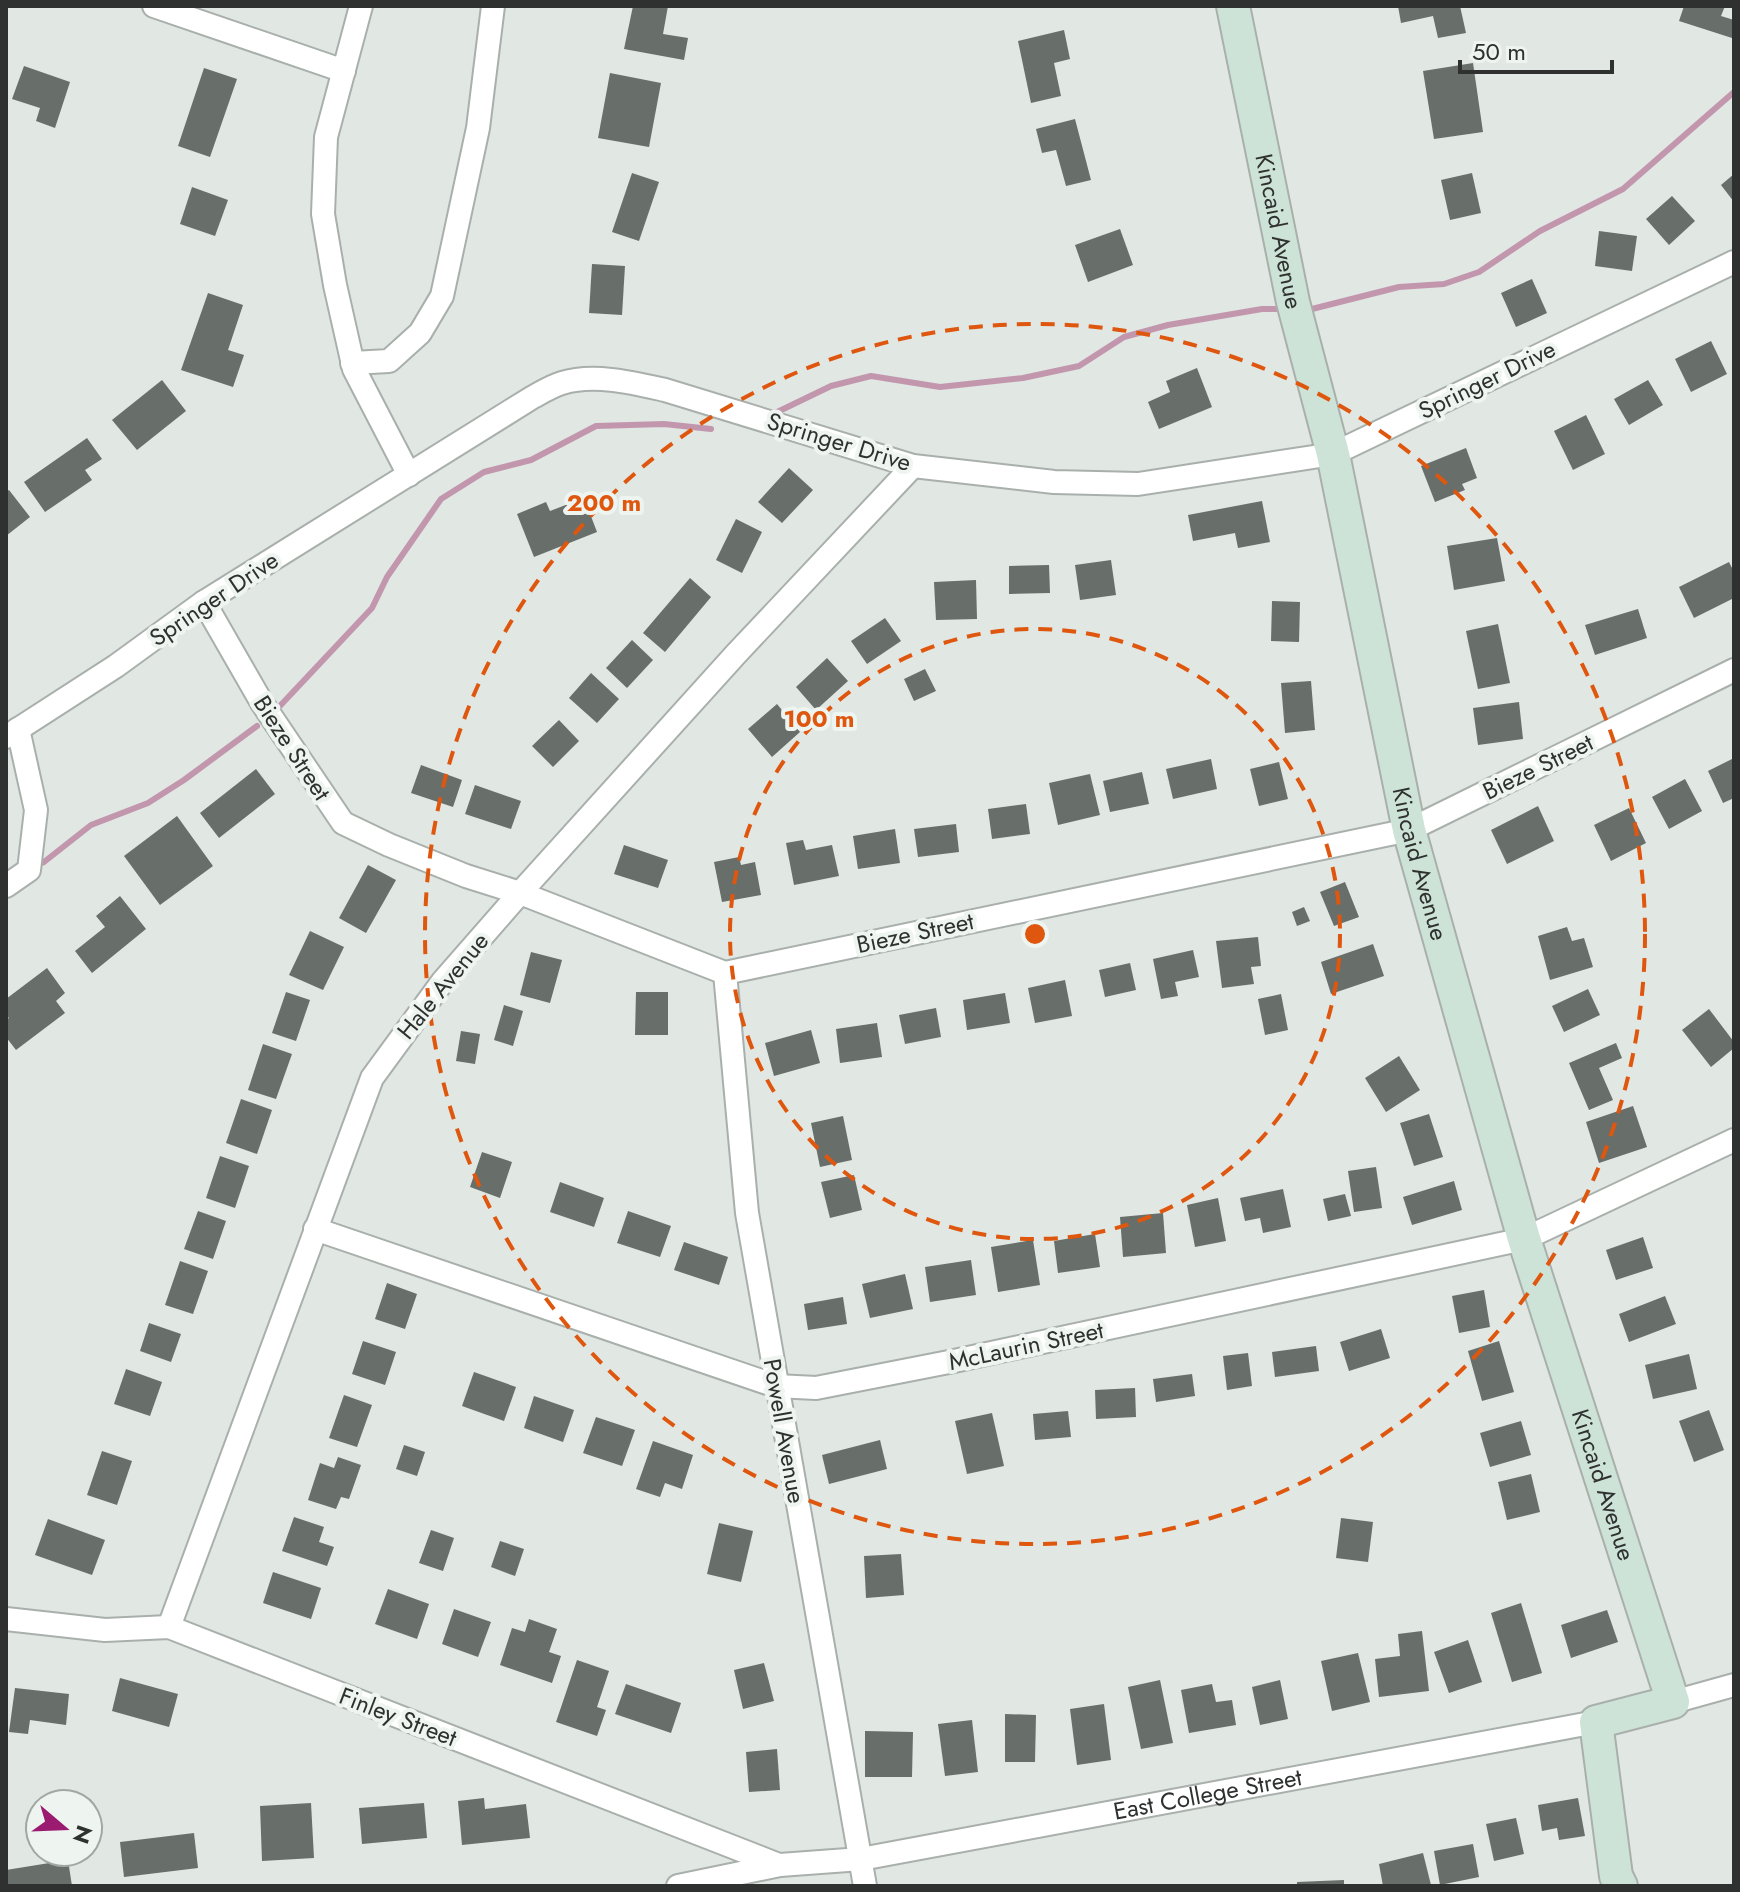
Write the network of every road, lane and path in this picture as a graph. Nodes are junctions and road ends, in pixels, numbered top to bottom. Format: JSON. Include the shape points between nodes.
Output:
{"nodes":[{"id":1,"x":154,"y":6,"type":"edge"},
{"id":2,"x":361,"y":6,"type":"edge"},
{"id":3,"x":493,"y":6,"type":"edge"},
{"id":4,"x":1233,"y":6,"type":"edge"},
{"id":5,"x":344,"y":71,"type":"junction"},
{"id":6,"x":1734,"y":262,"type":"edge"},
{"id":7,"x":352,"y":363,"type":"junction"},
{"id":8,"x":1333,"y":454,"type":"junction"},
{"id":9,"x":913,"y":466,"type":"junction"},
{"id":10,"x":409,"y":475,"type":"junction"},
{"id":11,"x":204,"y":602,"type":"junction"},
{"id":12,"x":1734,"y":670,"type":"edge"},
{"id":13,"x":12,"y":733,"type":"edge"},
{"id":14,"x":1409,"y":830,"type":"junction"},
{"id":15,"x":6,"y":886,"type":"edge"},
{"id":16,"x":520,"y":893,"type":"junction"},
{"id":17,"x":725,"y":973,"type":"junction"},
{"id":18,"x":1734,"y":1140,"type":"edge"},
{"id":19,"x":315,"y":1229,"type":"junction"},
{"id":20,"x":1524,"y":1239,"type":"junction"},
{"id":21,"x":776,"y":1386,"type":"junction"},
{"id":22,"x":6,"y":1619,"type":"edge"},
{"id":23,"x":169,"y":1627,"type":"junction"},
{"id":24,"x":1734,"y":1685,"type":"edge"},
{"id":25,"x":1673,"y":1702,"type":"junction"},
{"id":26,"x":1596,"y":1722,"type":"junction"},
{"id":27,"x":861,"y":1859,"type":"junction"},
{"id":28,"x":780,"y":1865,"type":"junction"},
{"id":29,"x":678,"y":1886,"type":"edge"},
{"id":30,"x":865,"y":1886,"type":"edge"},
{"id":31,"x":1621,"y":1886,"type":"edge"}],
"edges":[{"from":1,"to":5,"type":"street"},
{"from":2,"to":5,"type":"street"},
{"from":3,"to":7,"type":"street","via":[[478,128],[442,296],[420,333],[389,361]]},
{"from":4,"to":8,"type":"street","name":"Kincaid Avenue","via":[[1293,302]]},
{"from":5,"to":7,"type":"street","via":[[326,137],[323,214]]},
{"from":6,"to":8,"type":"street","name":"Springer Drive"},
{"from":7,"to":10,"type":"street"},
{"from":8,"to":9,"type":"street","name":"Springer Drive","via":[[1138,484],[1054,482]]},
{"from":8,"to":14,"type":"street","name":"Kincaid Avenue"},
{"from":9,"to":10,"type":"street","name":"Springer Drive","via":[[665,390],[597,380],[564,382],[533,397]]},
{"from":9,"to":16,"type":"street","name":"Hale Avenue"},
{"from":10,"to":11,"type":"street","name":"Springer Drive"},
{"from":11,"to":13,"type":"street","name":"Springer Drive"},
{"from":11,"to":16,"type":"street","name":"Bieze Street","via":[[262,703],[343,823],[466,876]]},
{"from":12,"to":14,"type":"street","name":"Bieze Street"},
{"from":13,"to":15,"type":"street","via":[[36,810],[29,870]]},
{"from":14,"to":17,"type":"street","name":"Bieze Street"},
{"from":14,"to":20,"type":"street","name":"Kincaid Avenue"},
{"from":16,"to":17,"type":"street","name":"Bieze Street"},
{"from":16,"to":19,"type":"street","name":"Hale Avenue","via":[[443,981],[372,1078]]},
{"from":17,"to":21,"type":"street","name":"Powell Avenue","via":[[747,1213]]},
{"from":18,"to":20,"type":"street","name":"McLaurin Street"},
{"from":19,"to":21,"type":"street","name":"McLaurin Street"},
{"from":19,"to":23,"type":"street","name":"Hale Avenue"},
{"from":20,"to":21,"type":"street","name":"McLaurin Street","via":[[954,1361],[816,1388]]},
{"from":20,"to":25,"type":"street","name":"Kincaid Avenue"},
{"from":21,"to":27,"type":"street","name":"Powell Avenue"},
{"from":22,"to":23,"type":"street","name":"Finley Street","via":[[105,1630]]},
{"from":23,"to":28,"type":"street","name":"Finley Street"},
{"from":24,"to":25,"type":"street","name":"East College Street"},
{"from":25,"to":26,"type":"street","name":"East College Street"},
{"from":26,"to":27,"type":"street","name":"East College Street"},
{"from":26,"to":31,"type":"street"},
{"from":27,"to":28,"type":"street","name":"East College Street"},
{"from":27,"to":30,"type":"street","name":"Powell Avenue"},
{"from":28,"to":29,"type":"street","name":"East College Street"}]}
